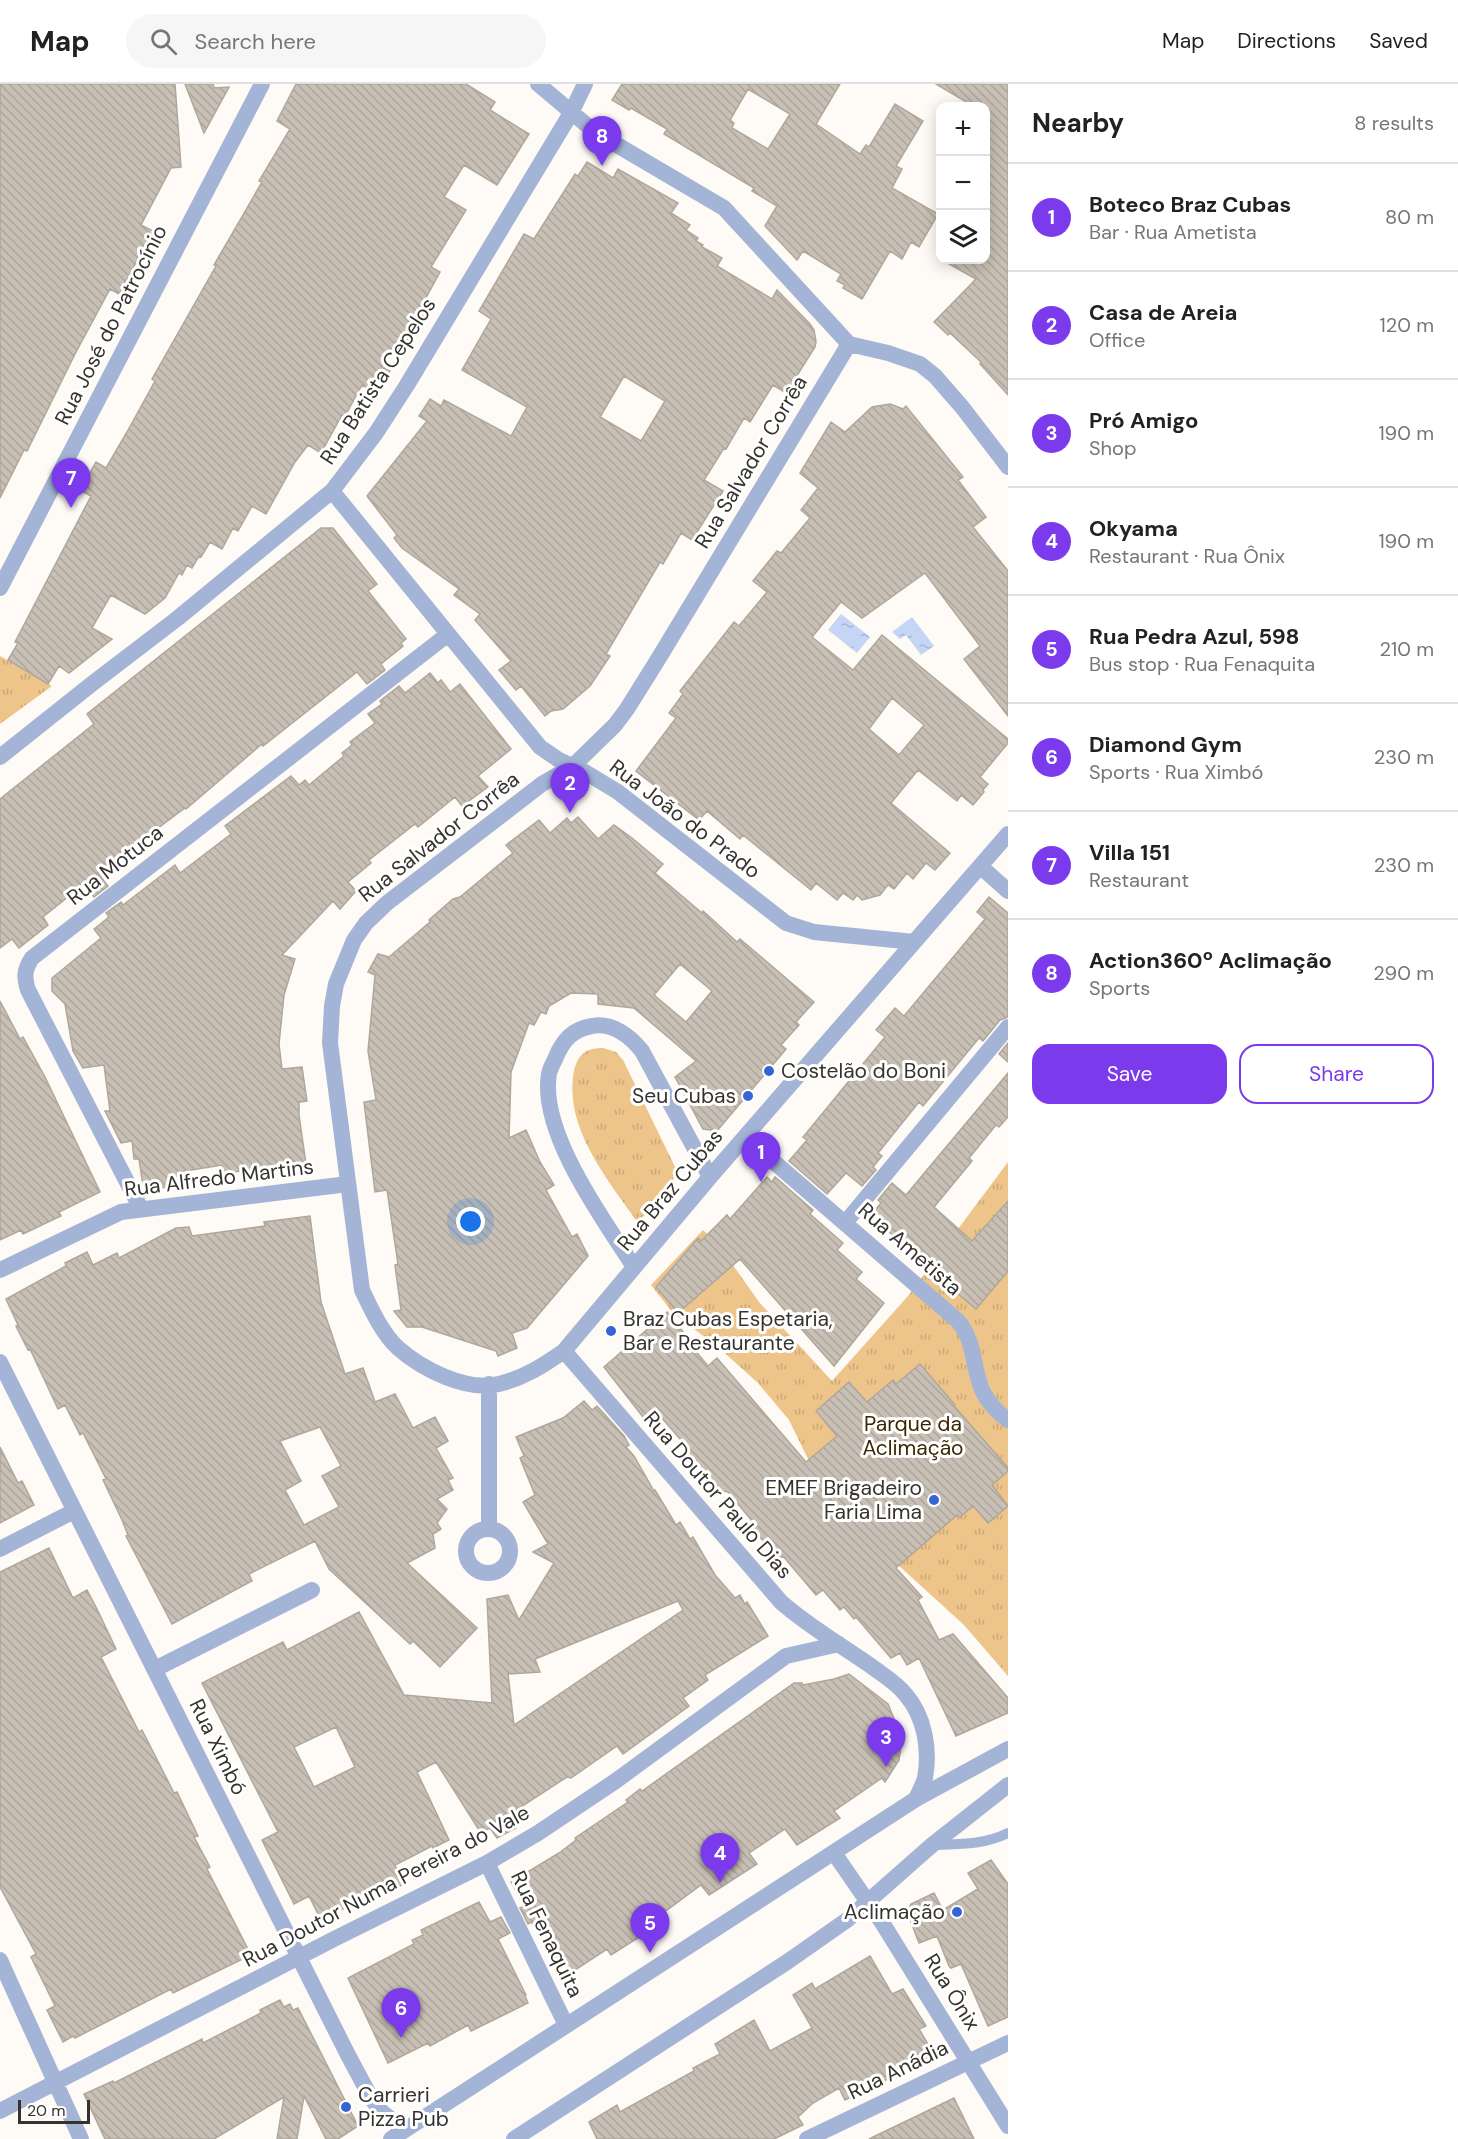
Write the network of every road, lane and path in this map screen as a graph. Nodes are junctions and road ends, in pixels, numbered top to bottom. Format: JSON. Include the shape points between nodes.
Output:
{"nodes":[{"id":1,"x":262,"y":84,"type":"edge"},
{"id":2,"x":538,"y":84,"type":"edge"},
{"id":3,"x":585,"y":84,"type":"edge"},
{"id":4,"x":571,"y":113,"type":"junction"},
{"id":5,"x":849,"y":344,"type":"junction"},
{"id":6,"x":1008,"y":467,"type":"edge"},
{"id":7,"x":332,"y":491,"type":"junction"},
{"id":8,"x":0,"y":588,"type":"edge"},
{"id":9,"x":447,"y":635,"type":"junction"},
{"id":10,"x":0,"y":757,"type":"edge"},
{"id":11,"x":573,"y":766,"type":"junction"},
{"id":12,"x":1008,"y":834,"type":"edge"},
{"id":13,"x":980,"y":866,"type":"junction"},
{"id":14,"x":1008,"y":891,"type":"edge"},
{"id":15,"x":914,"y":942,"type":"junction"},
{"id":16,"x":1008,"y":1026,"type":"edge"},
{"id":17,"x":745,"y":1137,"type":"junction"},
{"id":18,"x":710,"y":1177,"type":"junction"},
{"id":19,"x":348,"y":1184,"type":"junction"},
{"id":20,"x":141,"y":1209,"type":"junction"},
{"id":21,"x":845,"y":1223,"type":"junction"},
{"id":22,"x":634,"y":1267,"type":"junction"},
{"id":23,"x":0,"y":1270,"type":"edge"},
{"id":24,"x":564,"y":1351,"type":"junction"},
{"id":25,"x":0,"y":1362,"type":"edge"},
{"id":26,"x":489,"y":1384,"type":"junction"},
{"id":27,"x":1008,"y":1420,"type":"edge"},
{"id":28,"x":74,"y":1511,"type":"junction"},
{"id":29,"x":489,"y":1529,"type":"dead end"},
{"id":30,"x":0,"y":1549,"type":"edge"},
{"id":31,"x":312,"y":1590,"type":"dead end"},
{"id":32,"x":839,"y":1644,"type":"junction"},
{"id":33,"x":155,"y":1669,"type":"junction"},
{"id":34,"x":1008,"y":1749,"type":"edge"},
{"id":35,"x":1008,"y":1785,"type":"edge"},
{"id":36,"x":916,"y":1799,"type":"junction"},
{"id":37,"x":1008,"y":1833,"type":"edge"},
{"id":38,"x":932,"y":1845,"type":"junction"},
{"id":39,"x":834,"y":1853,"type":"junction"},
{"id":40,"x":487,"y":1863,"type":"junction"},
{"id":41,"x":868,"y":1902,"type":"junction"},
{"id":42,"x":297,"y":1958,"type":"junction"},
{"id":43,"x":0,"y":1960,"type":"edge"},
{"id":44,"x":566,"y":2025,"type":"junction"},
{"id":45,"x":1008,"y":2043,"type":"edge"},
{"id":46,"x":968,"y":2061,"type":"junction"},
{"id":47,"x":56,"y":2082,"type":"junction"},
{"id":48,"x":0,"y":2111,"type":"edge"},
{"id":49,"x":1008,"y":2126,"type":"edge"},
{"id":50,"x":403,"y":2136,"type":"edge"},
{"id":51,"x":81,"y":2139,"type":"edge"},
{"id":52,"x":514,"y":2139,"type":"edge"},
{"id":53,"x":807,"y":2139,"type":"edge"}],
"edges":[{"from":1,"to":8,"type":"street","name":"Rua José do Patrocínio"},
{"from":2,"to":4,"type":"street"},
{"from":3,"to":4,"type":"street","name":"Rua Batista Cepelos"},
{"from":4,"to":5,"type":"street","via":[[595,132],[724,208]]},
{"from":4,"to":7,"type":"street","name":"Rua Batista Cepelos","via":[[407,386]]},
{"from":5,"to":6,"type":"street","via":[[920,364],[948,389]]},
{"from":5,"to":11,"type":"street","name":"Rua Salvador Corrêa","via":[[627,709]]},
{"from":7,"to":9,"type":"street","name":"Rua João do Prado"},
{"from":7,"to":10,"type":"street","name":"Rua Batista Cepelos"},
{"from":9,"to":11,"type":"street","name":"Rua João do Prado","via":[[540,747]]},
{"from":9,"to":20,"type":"street","name":"Rua Motuca","via":[[32,958],[26,968],[28,990]]},
{"from":11,"to":15,"type":"street","name":"Rua João do Prado","via":[[618,792],[786,923],[814,932]]},
{"from":11,"to":19,"type":"street","name":"Rua Salvador Corrêa","via":[[542,784],[387,903],[354,939],[336,984],[330,1028]]},
{"from":12,"to":13,"type":"street","name":"Rua Braz Cubas"},
{"from":13,"to":14,"type":"street"},
{"from":13,"to":15,"type":"street","name":"Rua Braz Cubas"},
{"from":15,"to":17,"type":"street","name":"Rua Braz Cubas"},
{"from":16,"to":21,"type":"street"},
{"from":17,"to":18,"type":"street","name":"Rua Braz Cubas"},
{"from":17,"to":21,"type":"street","name":"Rua Ametista"},
{"from":18,"to":22,"type":"street","name":"Rua Braz Cubas"},
{"from":18,"to":22,"type":"street","via":[[634,1041],[618,1029],[601,1024],[581,1028],[567,1038],[549,1072],[552,1116],[571,1163]]},
{"from":19,"to":20,"type":"street","name":"Rua Alfredo Martins"},
{"from":19,"to":26,"type":"street","name":"Rua Salvador Corrêa","via":[[362,1290],[376,1318],[397,1347],[427,1368],[463,1383]]},
{"from":20,"to":23,"type":"street","name":"Rua Alfredo Martins","via":[[121,1212]]},
{"from":21,"to":27,"type":"street","name":"Rua Ametista","via":[[962,1325],[971,1342],[983,1392]]},
{"from":22,"to":24,"type":"street","name":"Rua Braz Cubas"},
{"from":24,"to":26,"type":"street","name":"Rua Braz Cubas","via":[[518,1378]]},
{"from":24,"to":32,"type":"street","name":"Rua Doutor Paulo Dias","via":[[781,1602]]},
{"from":25,"to":28,"type":"street","name":"Rua Ximbó"},
{"from":26,"to":29,"type":"street"},
{"from":28,"to":30,"type":"street"},
{"from":28,"to":33,"type":"street","name":"Rua Ximbó"},
{"from":31,"to":33,"type":"street"},
{"from":32,"to":36,"type":"street","name":"Rua Doutor Paulo Dias","via":[[889,1679],[907,1696],[919,1716],[927,1751],[924,1780]]},
{"from":32,"to":40,"type":"street","name":"Rua Doutor Numa Pereira do Vale","via":[[786,1656],[607,1787]]},
{"from":33,"to":42,"type":"street","name":"Rua Ximbó"},
{"from":34,"to":36,"type":"street"},
{"from":35,"to":38,"type":"street"},
{"from":36,"to":39,"type":"street"},
{"from":37,"to":38,"type":"lane","via":[[979,1843]]},
{"from":38,"to":41,"type":"street"},
{"from":39,"to":41,"type":"street","name":"Rua Ônix"},
{"from":39,"to":44,"type":"street"},
{"from":40,"to":42,"type":"street","name":"Rua Doutor Numa Pereira do Vale"},
{"from":40,"to":44,"type":"street","name":"Rua Fenaquita"},
{"from":41,"to":46,"type":"street","name":"Rua Ônix"},
{"from":41,"to":52,"type":"street","via":[[787,1962]]},
{"from":42,"to":47,"type":"street","name":"Rua Doutor Numa Pereira do Vale"},
{"from":42,"to":50,"type":"street","name":"Rua Ximbó","via":[[371,2098]]},
{"from":43,"to":47,"type":"street"},
{"from":44,"to":50,"type":"street"},
{"from":45,"to":46,"type":"street","name":"Rua Anádia"},
{"from":46,"to":49,"type":"street","name":"Rua Ônix"},
{"from":46,"to":53,"type":"street","name":"Rua Anádia"},
{"from":47,"to":48,"type":"street","name":"Rua Doutor Numa Pereira do Vale"},
{"from":47,"to":51,"type":"street"}]}
